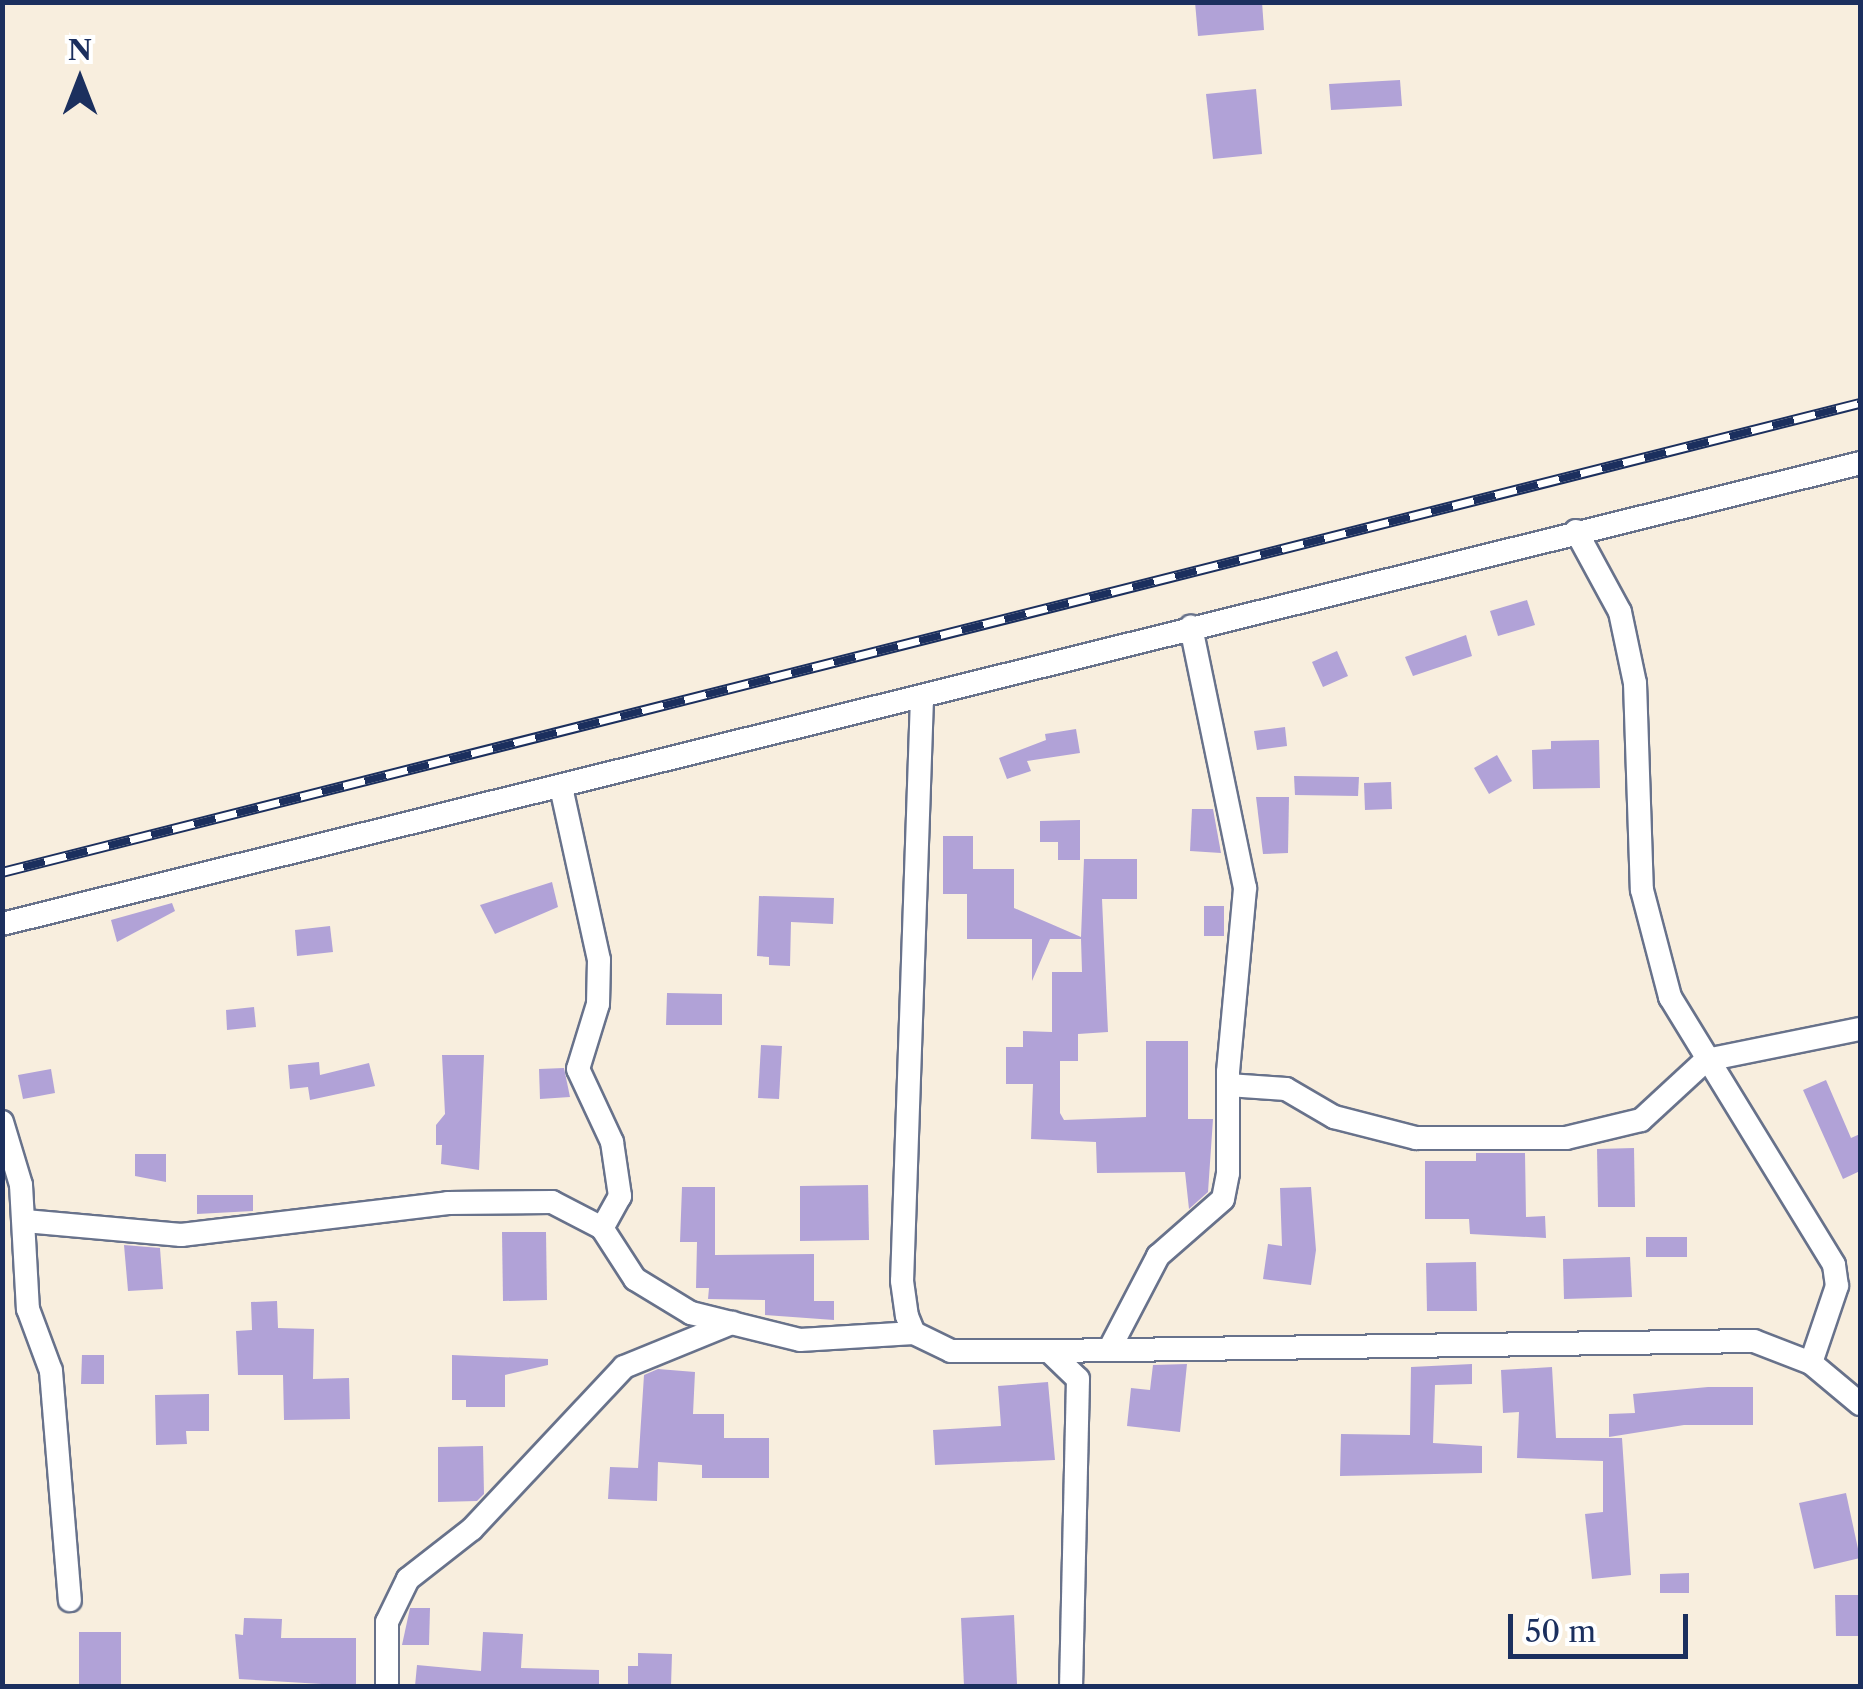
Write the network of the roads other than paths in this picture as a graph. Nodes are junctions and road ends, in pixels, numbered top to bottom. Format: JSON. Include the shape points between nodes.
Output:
{"nodes":[{"id":1,"x":1860,"y":463,"type":"edge"},
{"id":2,"x":1576,"y":532,"type":"junction"},
{"id":3,"x":1191,"y":627,"type":"junction"},
{"id":4,"x":922,"y":698,"type":"junction"},
{"id":5,"x":560,"y":787,"type":"junction"},
{"id":6,"x":2,"y":924,"type":"edge"},
{"id":7,"x":1860,"y":1029,"type":"edge"},
{"id":8,"x":1706,"y":1060,"type":"junction"},
{"id":9,"x":1228,"y":1085,"type":"junction"},
{"id":10,"x":2,"y":1122,"type":"edge"},
{"id":11,"x":25,"y":1221,"type":"junction"},
{"id":12,"x":602,"y":1228,"type":"junction"},
{"id":13,"x":732,"y":1323,"type":"junction"},
{"id":14,"x":914,"y":1334,"type":"junction"},
{"id":15,"x":1110,"y":1348,"type":"junction"},
{"id":16,"x":1050,"y":1352,"type":"junction"},
{"id":17,"x":1811,"y":1363,"type":"junction"},
{"id":18,"x":1860,"y":1404,"type":"edge"},
{"id":19,"x":70,"y":1600,"type":"dead end"},
{"id":20,"x":386,"y":1686,"type":"edge"},
{"id":21,"x":1071,"y":1686,"type":"edge"}],
"edges":[{"from":1,"to":2,"type":"street"},
{"from":2,"to":3,"type":"street"},
{"from":2,"to":8,"type":"street","via":[[1620,612],[1635,683],[1642,890],[1670,997]]},
{"from":3,"to":4,"type":"street"},
{"from":3,"to":9,"type":"street","via":[[1245,888]]},
{"from":4,"to":5,"type":"street"},
{"from":4,"to":14,"type":"street","via":[[902,1280]]},
{"from":5,"to":6,"type":"street"},
{"from":5,"to":12,"type":"street","via":[[599,960],[598,1004],[578,1070],[612,1142],[620,1196]]},
{"from":7,"to":8,"type":"street"},
{"from":8,"to":9,"type":"street","via":[[1641,1120],[1566,1138],[1416,1138],[1334,1117],[1286,1089]]},
{"from":8,"to":17,"type":"street","via":[[1834,1265],[1837,1286]]},
{"from":9,"to":15,"type":"street","via":[[1222,1199],[1158,1256]]},
{"from":10,"to":11,"type":"street"},
{"from":11,"to":12,"type":"street","via":[[180,1234],[448,1203],[552,1202]]},
{"from":11,"to":19,"type":"street","via":[[28,1309],[51,1371]]},
{"from":12,"to":13,"type":"street","via":[[635,1280],[691,1313]]},
{"from":13,"to":14,"type":"street","via":[[800,1340]]},
{"from":13,"to":20,"type":"street","via":[[624,1367],[472,1529],[408,1580],[388,1622]]},
{"from":14,"to":16,"type":"street","via":[[951,1351]]},
{"from":15,"to":16,"type":"street"},
{"from":15,"to":17,"type":"street","via":[[1754,1342]]},
{"from":16,"to":21,"type":"street","via":[[1078,1379]]},
{"from":17,"to":18,"type":"street"}]}
